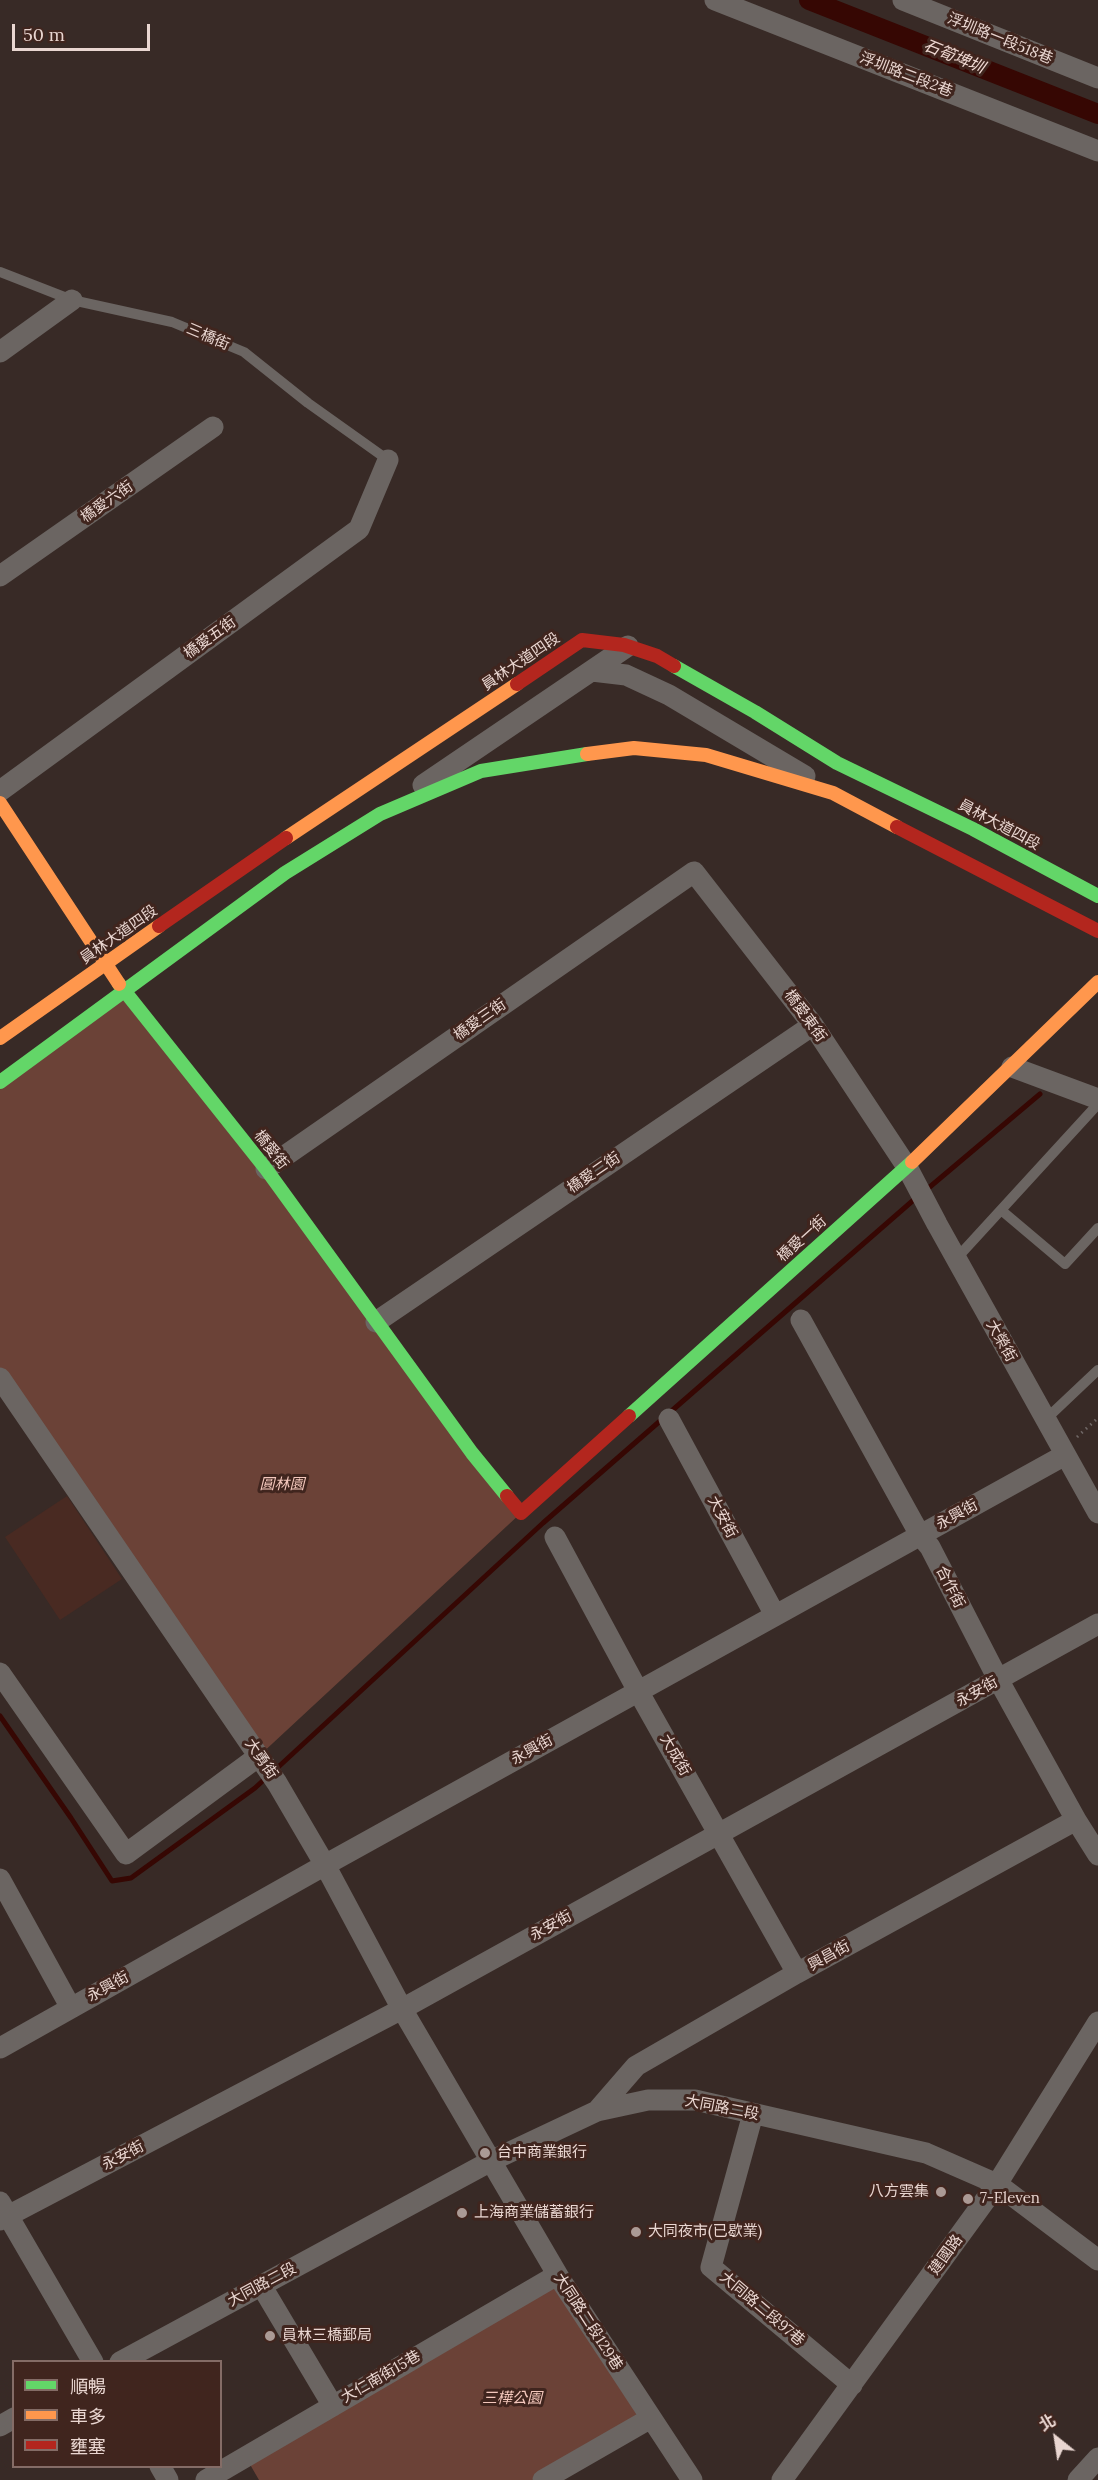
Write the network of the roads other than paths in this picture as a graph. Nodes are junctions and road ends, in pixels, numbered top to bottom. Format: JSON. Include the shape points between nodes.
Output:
{"nodes":[{"id":1,"x":715,"y":0,"type":"edge"},
{"id":2,"x":903,"y":0,"type":"edge"},
{"id":3,"x":1098,"y":78,"type":"edge"},
{"id":4,"x":1098,"y":151,"type":"edge"},
{"id":5,"x":0,"y":272,"type":"edge"},
{"id":6,"x":72,"y":300,"type":"junction"},
{"id":7,"x":0,"y":352,"type":"edge"},
{"id":8,"x":213,"y":428,"type":"dead end"},
{"id":9,"x":388,"y":459,"type":"joint"},
{"id":10,"x":0,"y":576,"type":"edge"},
{"id":11,"x":628,"y":646,"type":"junction"},
{"id":12,"x":592,"y":671,"type":"junction"},
{"id":13,"x":0,"y":791,"type":"edge"},
{"id":14,"x":833,"y":793,"type":"junction"},
{"id":15,"x":0,"y":803,"type":"edge"},
{"id":16,"x":380,"y":814,"type":"junction"},
{"id":17,"x":694,"y":872,"type":"joint"},
{"id":18,"x":1098,"y":896,"type":"edge"},
{"id":19,"x":1098,"y":931,"type":"edge"},
{"id":20,"x":107,"y":964,"type":"junction"},
{"id":21,"x":1098,"y":982,"type":"edge"},
{"id":22,"x":124,"y":992,"type":"junction"},
{"id":23,"x":813,"y":1025,"type":"junction"},
{"id":24,"x":0,"y":1038,"type":"edge"},
{"id":25,"x":1012,"y":1067,"type":"junction"},
{"id":26,"x":0,"y":1082,"type":"edge"},
{"id":27,"x":1098,"y":1099,"type":"edge"},
{"id":28,"x":1098,"y":1104,"type":"edge"},
{"id":29,"x":266,"y":1169,"type":"junction"},
{"id":30,"x":910,"y":1173,"type":"junction"},
{"id":31,"x":1001,"y":1210,"type":"junction"},
{"id":32,"x":1098,"y":1228,"type":"edge"},
{"id":33,"x":956,"y":1259,"type":"junction"},
{"id":34,"x":801,"y":1320,"type":"dead end"},
{"id":35,"x":376,"y":1322,"type":"junction"},
{"id":36,"x":1098,"y":1370,"type":"edge"},
{"id":37,"x":0,"y":1378,"type":"edge"},
{"id":38,"x":669,"y":1419,"type":"dead end"},
{"id":39,"x":1045,"y":1420,"type":"junction"},
{"id":40,"x":1064,"y":1452,"type":"junction"},
{"id":41,"x":521,"y":1513,"type":"joint"},
{"id":42,"x":1098,"y":1513,"type":"edge"},
{"id":43,"x":920,"y":1535,"type":"junction"},
{"id":44,"x":555,"y":1537,"type":"dead end"},
{"id":45,"x":775,"y":1615,"type":"junction"},
{"id":46,"x":1098,"y":1624,"type":"edge"},
{"id":47,"x":0,"y":1673,"type":"edge"},
{"id":48,"x":999,"y":1681,"type":"junction"},
{"id":49,"x":638,"y":1691,"type":"junction"},
{"id":50,"x":262,"y":1760,"type":"junction"},
{"id":51,"x":1076,"y":1820,"type":"junction"},
{"id":52,"x":720,"y":1832,"type":"junction"},
{"id":53,"x":1098,"y":1855,"type":"edge"},
{"id":54,"x":325,"y":1865,"type":"junction"},
{"id":55,"x":0,"y":1879,"type":"edge"},
{"id":56,"x":797,"y":1973,"type":"junction"},
{"id":57,"x":71,"y":2008,"type":"junction"},
{"id":58,"x":402,"y":2009,"type":"junction"},
{"id":59,"x":1098,"y":2022,"type":"edge"},
{"id":60,"x":0,"y":2048,"type":"edge"},
{"id":61,"x":597,"y":2111,"type":"junction"},
{"id":62,"x":753,"y":2114,"type":"junction"},
{"id":63,"x":491,"y":2161,"type":"junction"},
{"id":64,"x":997,"y":2184,"type":"junction"},
{"id":65,"x":3,"y":2213,"type":"edge"},
{"id":66,"x":1098,"y":2260,"type":"edge"},
{"id":67,"x":557,"y":2275,"type":"junction"},
{"id":68,"x":261,"y":2285,"type":"junction"},
{"id":69,"x":92,"y":2360,"type":"edge"},
{"id":70,"x":122,"y":2360,"type":"edge"},
{"id":71,"x":852,"y":2385,"type":"junction"},
{"id":72,"x":333,"y":2406,"type":"junction"},
{"id":73,"x":651,"y":2418,"type":"junction"},
{"id":74,"x":1098,"y":2458,"type":"edge"},
{"id":75,"x":206,"y":2480,"type":"edge"},
{"id":76,"x":543,"y":2480,"type":"edge"},
{"id":77,"x":692,"y":2480,"type":"edge"},
{"id":78,"x":782,"y":2480,"type":"edge"},
{"id":79,"x":1078,"y":2480,"type":"edge"}],
"edges":[{"from":1,"to":4,"type":"street","name":"浮圳路二段2巷"},
{"from":2,"to":3,"type":"street","name":"浮圳路一段518巷"},
{"from":5,"to":6,"type":"lane","name":"三橋街"},
{"from":6,"to":7,"type":"street"},
{"from":6,"to":9,"type":"lane","name":"三橋街","via":[[172,322],[244,352]]},
{"from":8,"to":10,"type":"street","name":"橋愛六街"},
{"from":9,"to":13,"type":"street","name":"橋愛五街","via":[[359,529]]},
{"from":11,"to":12,"type":"street"},
{"from":11,"to":18,"type":"main road","name":"員林大道四段","via":[[657,656],[713,687],[837,763]]},
{"from":11,"to":20,"type":"main road","name":"員林大道四段","via":[[582,640]]},
{"from":12,"to":14,"type":"street","via":[[626,675],[669,695]]},
{"from":12,"to":16,"type":"street"},
{"from":14,"to":16,"type":"main road","via":[[706,754],[633,748],[482,771]]},
{"from":14,"to":19,"type":"main road"},
{"from":15,"to":20,"type":"main road","name":"橋愛街"},
{"from":16,"to":22,"type":"main road","via":[[285,873]]},
{"from":17,"to":23,"type":"street","name":"橋愛東街"},
{"from":17,"to":29,"type":"street","name":"橋愛三街"},
{"from":20,"to":22,"type":"main road","name":"橋愛街"},
{"from":20,"to":24,"type":"main road","name":"員林大道四段"},
{"from":21,"to":25,"type":"main road","name":"橋愛一街"},
{"from":22,"to":26,"type":"main road"},
{"from":22,"to":29,"type":"main road","name":"橋愛街"},
{"from":23,"to":30,"type":"street","name":"橋愛東街"},
{"from":23,"to":35,"type":"street","name":"橋愛二街"},
{"from":25,"to":27,"type":"street"},
{"from":25,"to":30,"type":"main road","name":"橋愛一街"},
{"from":28,"to":31,"type":"lane"},
{"from":29,"to":35,"type":"main road","name":"橋愛街"},
{"from":30,"to":33,"type":"street","name":"大榮街"},
{"from":30,"to":41,"type":"main road","name":"橋愛一街"},
{"from":31,"to":32,"type":"lane","via":[[1065,1264]]},
{"from":31,"to":33,"type":"lane"},
{"from":33,"to":39,"type":"street","name":"大榮街"},
{"from":34,"to":43,"type":"street","name":"合作街"},
{"from":35,"to":41,"type":"main road","name":"橋愛街"},
{"from":36,"to":39,"type":"lane"},
{"from":37,"to":50,"type":"street","name":"大勇街"},
{"from":38,"to":45,"type":"street","name":"大安街"},
{"from":39,"to":40,"type":"street","name":"大榮街"},
{"from":40,"to":42,"type":"street","name":"大榮街"},
{"from":40,"to":43,"type":"street","name":"永興街"},
{"from":43,"to":45,"type":"street","name":"永興街"},
{"from":43,"to":48,"type":"street","name":"合作街","via":[[930,1547]]},
{"from":44,"to":49,"type":"street","name":"大成街"},
{"from":45,"to":49,"type":"street","name":"永興街"},
{"from":46,"to":48,"type":"street","name":"永安街"},
{"from":47,"to":50,"type":"street","via":[[126,1854]]},
{"from":48,"to":51,"type":"street","name":"合作街"},
{"from":48,"to":52,"type":"street","name":"永安街"},
{"from":49,"to":52,"type":"street","name":"大成街"},
{"from":49,"to":54,"type":"street","name":"永興街"},
{"from":50,"to":54,"type":"street","name":"大勇街"},
{"from":51,"to":53,"type":"street","name":"合作街"},
{"from":51,"to":56,"type":"street","name":"興昌街"},
{"from":52,"to":56,"type":"street","name":"大成街"},
{"from":52,"to":58,"type":"street","name":"永安街"},
{"from":54,"to":57,"type":"street","name":"永興街"},
{"from":54,"to":58,"type":"street","name":"大勇街"},
{"from":55,"to":57,"type":"street"},
{"from":56,"to":61,"type":"street","name":"興昌街","via":[[636,2066]]},
{"from":57,"to":60,"type":"street","name":"永興街"},
{"from":58,"to":63,"type":"street","name":"大勇街"},
{"from":58,"to":65,"type":"street","name":"永安街"},
{"from":59,"to":64,"type":"street","name":"建國路"},
{"from":61,"to":62,"type":"street","name":"大同路二段","via":[[648,2100],[694,2100]]},
{"from":61,"to":63,"type":"street","name":"大同路二段"},
{"from":62,"to":64,"type":"street","name":"大同路二段","via":[[926,2153]]},
{"from":62,"to":71,"type":"street","name":"大同路二段97巷","via":[[711,2267]]},
{"from":63,"to":67,"type":"street","name":"大同路二段129巷"},
{"from":63,"to":68,"type":"street","name":"大同路二段"},
{"from":64,"to":66,"type":"street","name":"大同路二段"},
{"from":64,"to":71,"type":"street","name":"建國路"},
{"from":65,"to":69,"type":"street"},
{"from":67,"to":72,"type":"street","name":"大仁南街15巷"},
{"from":67,"to":73,"type":"street","name":"大同路二段129巷"},
{"from":68,"to":70,"type":"street","name":"大同路二段"},
{"from":68,"to":72,"type":"street"},
{"from":71,"to":78,"type":"street","name":"建國路"},
{"from":72,"to":75,"type":"street","name":"大仁南街15巷"},
{"from":73,"to":76,"type":"street"},
{"from":73,"to":77,"type":"street","name":"大同路二段129巷"},
{"from":74,"to":79,"type":"street"}]}
